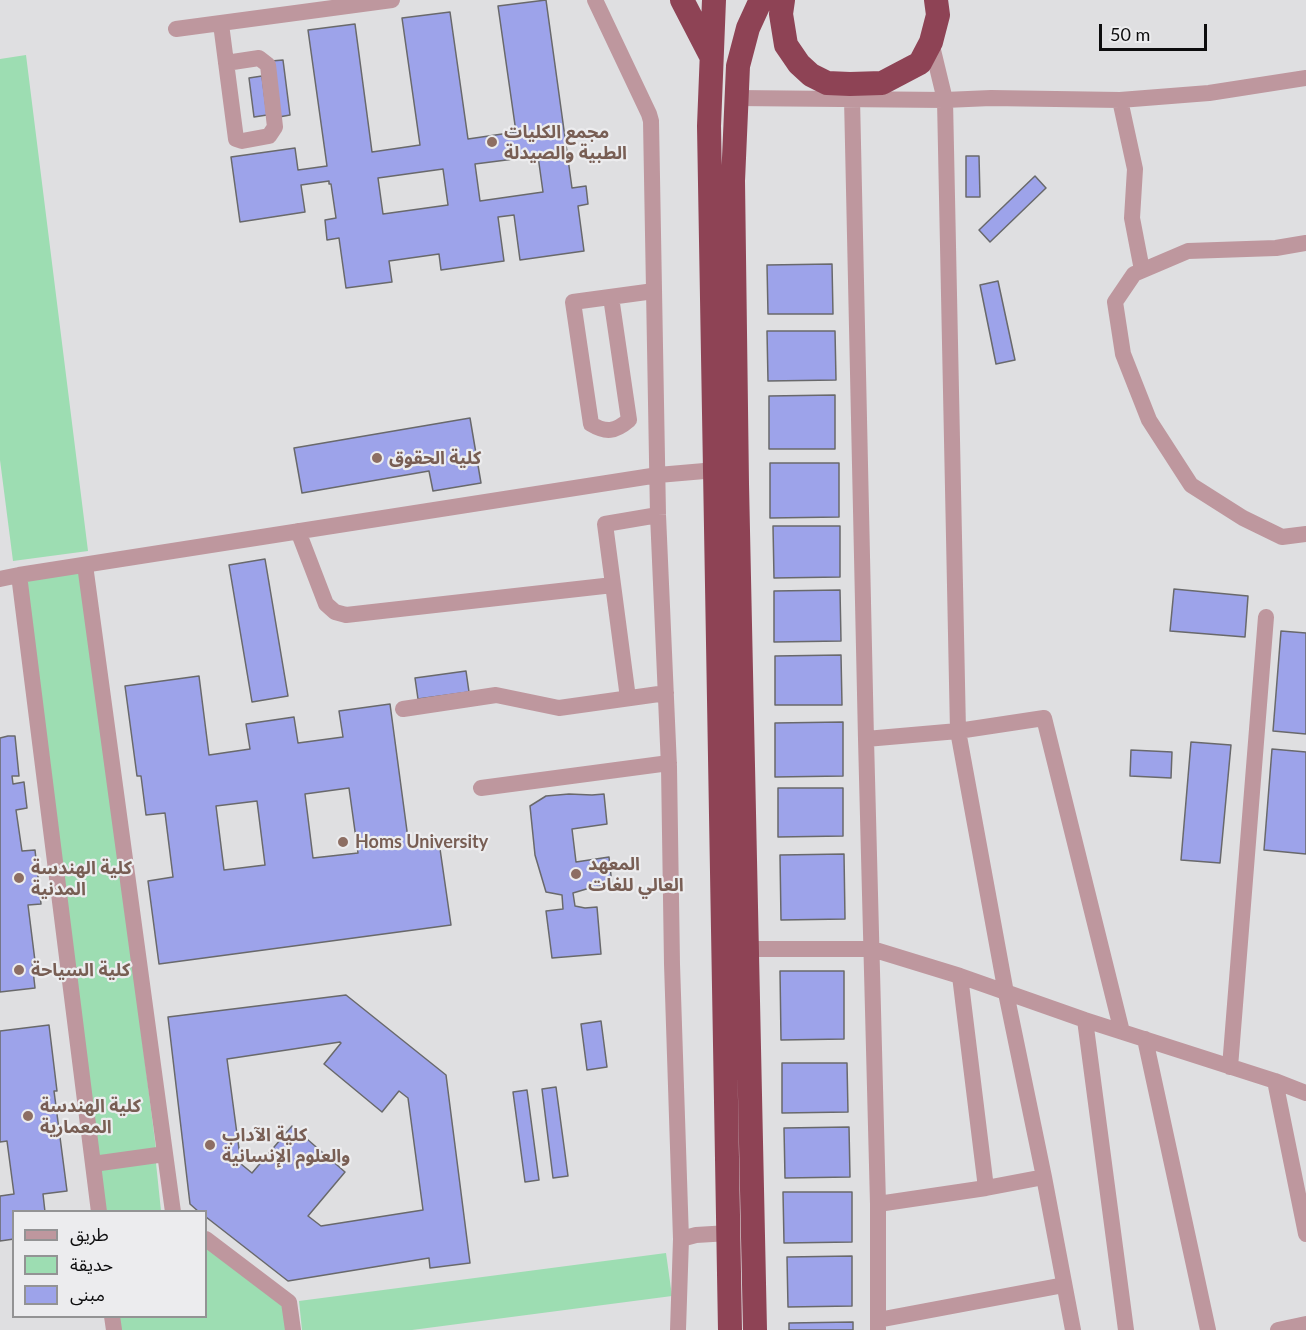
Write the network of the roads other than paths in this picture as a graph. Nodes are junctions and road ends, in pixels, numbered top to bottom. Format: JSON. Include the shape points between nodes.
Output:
{"nodes":[{"id":1,"x":392,"y":0,"type":"edge"},
{"id":2,"x":595,"y":0,"type":"edge"},
{"id":3,"x":682,"y":0,"type":"edge"},
{"id":4,"x":714,"y":0,"type":"edge"},
{"id":5,"x":763,"y":0,"type":"edge"},
{"id":6,"x":783,"y":0,"type":"edge"},
{"id":7,"x":936,"y":0,"type":"edge"},
{"id":8,"x":221,"y":24,"type":"junction"},
{"id":9,"x":176,"y":29,"type":"dead end"},
{"id":10,"x":931,"y":42,"type":"junction"},
{"id":11,"x":712,"y":57,"type":"junction"},
{"id":12,"x":226,"y":63,"type":"junction"},
{"id":13,"x":1306,"y":78,"type":"edge"},
{"id":14,"x":851,"y":91,"type":"junction"},
{"id":15,"x":736,"y":98,"type":"junction"},
{"id":16,"x":945,"y":100,"type":"junction"},
{"id":17,"x":1120,"y":100,"type":"junction"},
{"id":18,"x":1306,"y":243,"type":"edge"},
{"id":19,"x":1142,"y":270,"type":"junction"},
{"id":20,"x":654,"y":291,"type":"junction"},
{"id":21,"x":611,"y":297,"type":"junction"},
{"id":22,"x":716,"y":470,"type":"junction"},
{"id":23,"x":658,"y":475,"type":"junction"},
{"id":24,"x":658,"y":515,"type":"junction"},
{"id":25,"x":298,"y":531,"type":"junction"},
{"id":26,"x":1306,"y":534,"type":"edge"},
{"id":27,"x":85,"y":565,"type":"junction"},
{"id":28,"x":19,"y":575,"type":"junction"},
{"id":29,"x":0,"y":579,"type":"edge"},
{"id":30,"x":613,"y":585,"type":"junction"},
{"id":31,"x":1266,"y":617,"type":"dead end"},
{"id":32,"x":666,"y":693,"type":"junction"},
{"id":33,"x":628,"y":698,"type":"junction"},
{"id":34,"x":403,"y":708,"type":"dead end"},
{"id":35,"x":958,"y":731,"type":"junction"},
{"id":36,"x":866,"y":739,"type":"junction"},
{"id":37,"x":669,"y":763,"type":"junction"},
{"id":38,"x":480,"y":788,"type":"dead end"},
{"id":39,"x":746,"y":949,"type":"junction"},
{"id":40,"x":872,"y":949,"type":"junction"},
{"id":41,"x":960,"y":976,"type":"junction"},
{"id":42,"x":1006,"y":993,"type":"junction"},
{"id":43,"x":1085,"y":1020,"type":"junction"},
{"id":44,"x":1122,"y":1032,"type":"junction"},
{"id":45,"x":1145,"y":1039,"type":"junction"},
{"id":46,"x":1230,"y":1067,"type":"junction"},
{"id":47,"x":1275,"y":1081,"type":"junction"},
{"id":48,"x":1306,"y":1093,"type":"edge"},
{"id":49,"x":165,"y":1154,"type":"junction"},
{"id":50,"x":93,"y":1164,"type":"junction"},
{"id":51,"x":1044,"y":1177,"type":"junction"},
{"id":52,"x":986,"y":1188,"type":"junction"},
{"id":53,"x":878,"y":1204,"type":"junction"},
{"id":54,"x":99,"y":1210,"type":"edge"},
{"id":55,"x":173,"y":1210,"type":"edge"},
{"id":56,"x":729,"y":1233,"type":"junction"},
{"id":57,"x":1306,"y":1234,"type":"edge"},
{"id":58,"x":681,"y":1239,"type":"junction"},
{"id":59,"x":207,"y":1240,"type":"edge"},
{"id":60,"x":1064,"y":1285,"type":"junction"},
{"id":61,"x":1306,"y":1324,"type":"edge"},
{"id":62,"x":878,"y":1325,"type":"edge"},
{"id":63,"x":673,"y":1328,"type":"edge"},
{"id":64,"x":293,"y":1330,"type":"edge"},
{"id":65,"x":730,"y":1330,"type":"edge"},
{"id":66,"x":755,"y":1330,"type":"edge"},
{"id":67,"x":1072,"y":1330,"type":"edge"},
{"id":68,"x":1126,"y":1330,"type":"edge"},
{"id":69,"x":1208,"y":1330,"type":"edge"},
{"id":70,"x":1278,"y":1330,"type":"edge"}],
"edges":[{"from":1,"to":8,"type":"street"},
{"from":2,"to":20,"type":"street","via":[[651,121]]},
{"from":3,"to":11,"type":"highway"},
{"from":4,"to":11,"type":"highway"},
{"from":5,"to":15,"type":"highway","via":[[748,28],[738,66]]},
{"from":6,"to":14,"type":"highway","via":[[786,45],[799,64],[811,75]]},
{"from":7,"to":10,"type":"highway","via":[[938,15]]},
{"from":8,"to":9,"type":"street"},
{"from":8,"to":12,"type":"street"},
{"from":10,"to":14,"type":"highway","via":[[920,63],[882,83]]},
{"from":10,"to":16,"type":"street"},
{"from":11,"to":22,"type":"highway","via":[[709,126]]},
{"from":12,"to":12,"type":"street","via":[[236,139],[269,136],[275,127],[268,65],[259,58]]},
{"from":13,"to":17,"type":"street","via":[[1209,93]]},
{"from":14,"to":15,"type":"street"},
{"from":14,"to":16,"type":"street"},
{"from":14,"to":36,"type":"street"},
{"from":15,"to":39,"type":"highway","via":[[733,181]]},
{"from":16,"to":17,"type":"street"},
{"from":16,"to":35,"type":"street"},
{"from":17,"to":19,"type":"street","via":[[1134,169],[1132,219]]},
{"from":18,"to":19,"type":"street","via":[[1188,251]]},
{"from":19,"to":26,"type":"street","via":[[1134,274],[1115,302],[1123,354],[1149,420],[1191,485],[1282,537]]},
{"from":20,"to":21,"type":"street"},
{"from":20,"to":23,"type":"street"},
{"from":21,"to":21,"type":"street","via":[[573,302],[591,424],[602,431],[620,428],[629,420]]},
{"from":22,"to":23,"type":"street"},
{"from":22,"to":56,"type":"highway"},
{"from":23,"to":24,"type":"street"},
{"from":23,"to":25,"type":"street"},
{"from":24,"to":30,"type":"street","via":[[605,524]]},
{"from":24,"to":32,"type":"street"},
{"from":25,"to":27,"type":"street"},
{"from":25,"to":30,"type":"street","via":[[326,604],[346,615]]},
{"from":27,"to":28,"type":"street"},
{"from":27,"to":49,"type":"street"},
{"from":28,"to":29,"type":"street"},
{"from":28,"to":50,"type":"street"},
{"from":30,"to":33,"type":"street"},
{"from":31,"to":46,"type":"street"},
{"from":32,"to":33,"type":"street"},
{"from":32,"to":37,"type":"street"},
{"from":33,"to":34,"type":"street","via":[[559,708],[496,695]]},
{"from":35,"to":36,"type":"street"},
{"from":35,"to":42,"type":"street"},
{"from":35,"to":44,"type":"street","via":[[1044,718]]},
{"from":36,"to":40,"type":"street"},
{"from":37,"to":38,"type":"street"},
{"from":37,"to":58,"type":"street"},
{"from":39,"to":40,"type":"street"},
{"from":39,"to":66,"type":"highway"},
{"from":40,"to":41,"type":"street"},
{"from":40,"to":53,"type":"street"},
{"from":41,"to":42,"type":"street"},
{"from":41,"to":52,"type":"street"},
{"from":42,"to":43,"type":"street"},
{"from":42,"to":51,"type":"street"},
{"from":43,"to":44,"type":"street"},
{"from":43,"to":68,"type":"street"},
{"from":44,"to":45,"type":"street"},
{"from":45,"to":46,"type":"street"},
{"from":45,"to":69,"type":"street"},
{"from":46,"to":47,"type":"street"},
{"from":47,"to":48,"type":"street"},
{"from":47,"to":57,"type":"street"},
{"from":49,"to":50,"type":"street"},
{"from":49,"to":55,"type":"street"},
{"from":50,"to":54,"type":"street"},
{"from":51,"to":52,"type":"street"},
{"from":51,"to":60,"type":"street"},
{"from":52,"to":53,"type":"street"},
{"from":53,"to":62,"type":"street"},
{"from":56,"to":58,"type":"street"},
{"from":56,"to":65,"type":"highway"},
{"from":58,"to":63,"type":"street"},
{"from":59,"to":64,"type":"street","via":[[289,1302]]},
{"from":60,"to":62,"type":"street"},
{"from":60,"to":67,"type":"street"},
{"from":61,"to":70,"type":"street"}]}
